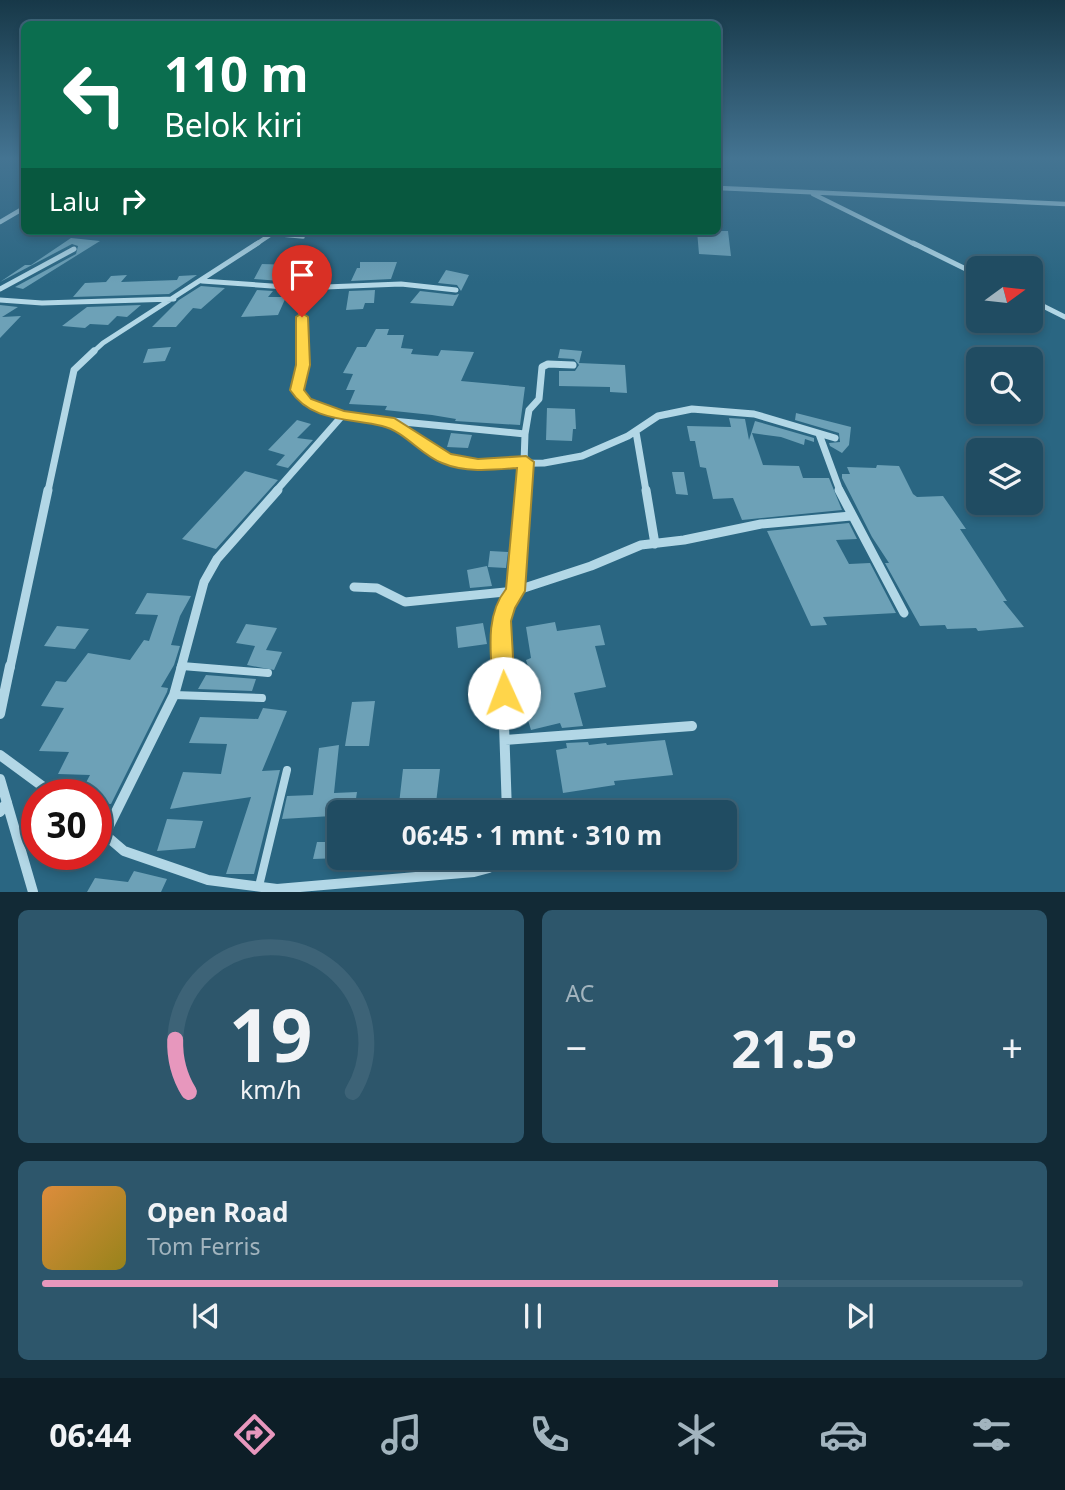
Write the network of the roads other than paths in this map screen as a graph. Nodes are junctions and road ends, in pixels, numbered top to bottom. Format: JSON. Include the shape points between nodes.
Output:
{"nodes":[{"id":1,"x":827,"y":201,"type":"edge"},
{"id":2,"x":993,"y":201,"type":"edge"},
{"id":3,"x":1065,"y":204,"type":"edge"},
{"id":4,"x":21,"y":210,"type":"edge"},
{"id":5,"x":0,"y":222,"type":"edge"},
{"id":6,"x":271,"y":235,"type":"edge"},
{"id":7,"x":288,"y":235,"type":"edge"},
{"id":8,"x":303,"y":237,"type":"dead end"},
{"id":9,"x":74,"y":249,"type":"dead end"},
{"id":10,"x":966,"y":269,"type":"edge"},
{"id":11,"x":201,"y":281,"type":"junction"},
{"id":12,"x":300,"y":288,"type":"junction"},
{"id":13,"x":0,"y":289,"type":"edge"},
{"id":14,"x":456,"y":290,"type":"dead end"},
{"id":15,"x":174,"y":299,"type":"junction"},
{"id":16,"x":0,"y":300,"type":"edge"},
{"id":17,"x":1043,"y":306,"type":"edge"},
{"id":18,"x":1065,"y":317,"type":"edge"},
{"id":19,"x":573,"y":365,"type":"dead end"},
{"id":20,"x":342,"y":416,"type":"junction"},
{"id":21,"x":389,"y":422,"type":"junction"},
{"id":22,"x":636,"y":432,"type":"junction"},
{"id":23,"x":819,"y":433,"type":"junction"},
{"id":24,"x":525,"y":434,"type":"junction"},
{"id":25,"x":835,"y":438,"type":"dead end"},
{"id":26,"x":526,"y":462,"type":"junction"},
{"id":27,"x":851,"y":516,"type":"junction"},
{"id":28,"x":655,"y":544,"type":"junction"},
{"id":29,"x":354,"y":587,"type":"dead end"},
{"id":30,"x":516,"y":591,"type":"junction"},
{"id":31,"x":904,"y":613,"type":"dead end"},
{"id":32,"x":183,"y":666,"type":"junction"},
{"id":33,"x":268,"y":673,"type":"dead end"},
{"id":34,"x":174,"y":695,"type":"junction"},
{"id":35,"x":262,"y":698,"type":"dead end"},
{"id":36,"x":0,"y":714,"type":"edge"},
{"id":37,"x":692,"y":726,"type":"dead end"},
{"id":38,"x":505,"y":740,"type":"junction"},
{"id":39,"x":0,"y":755,"type":"edge"},
{"id":40,"x":287,"y":770,"type":"dead end"},
{"id":41,"x":0,"y":779,"type":"edge"},
{"id":42,"x":33,"y":779,"type":"edge"},
{"id":43,"x":507,"y":800,"type":"edge"},
{"id":44,"x":4,"y":807,"type":"edge"},
{"id":45,"x":112,"y":808,"type":"edge"},
{"id":46,"x":112,"y":840,"type":"edge"},
{"id":47,"x":482,"y":870,"type":"edge"},
{"id":48,"x":259,"y":886,"type":"junction"},
{"id":49,"x":277,"y":890,"type":"edge"},
{"id":50,"x":33,"y":891,"type":"edge"}],
"edges":[{"from":1,"to":10,"type":"street"},
{"from":2,"to":3,"type":"street"},
{"from":4,"to":5,"type":"street"},
{"from":6,"to":11,"type":"street"},
{"from":7,"to":8,"type":"lane"},
{"from":9,"to":13,"type":"street"},
{"from":11,"to":12,"type":"street"},
{"from":11,"to":15,"type":"street"},
{"from":12,"to":14,"type":"street","via":[[401,284]]},
{"from":12,"to":20,"type":"street","via":[[304,337],[297,390],[306,402]]},
{"from":15,"to":16,"type":"street"},
{"from":15,"to":36,"type":"street","via":[[103,343],[74,370]]},
{"from":17,"to":18,"type":"street"},
{"from":19,"to":24,"type":"street","via":[[542,368],[539,399],[529,410]]},
{"from":20,"to":21,"type":"street"},
{"from":20,"to":32,"type":"street","via":[[216,559],[204,582]]},
{"from":21,"to":24,"type":"street"},
{"from":21,"to":26,"type":"street","via":[[446,459],[478,465]]},
{"from":22,"to":23,"type":"street","via":[[666,412],[728,409]]},
{"from":22,"to":26,"type":"street","via":[[579,458]]},
{"from":22,"to":28,"type":"street"},
{"from":23,"to":25,"type":"street"},
{"from":23,"to":27,"type":"street"},
{"from":24,"to":26,"type":"street"},
{"from":26,"to":30,"type":"street"},
{"from":27,"to":28,"type":"street","via":[[761,524]]},
{"from":27,"to":31,"type":"street"},
{"from":28,"to":30,"type":"street","via":[[619,552]]},
{"from":29,"to":30,"type":"street","via":[[377,588],[405,602]]},
{"from":30,"to":38,"type":"street","via":[[501,621]]},
{"from":32,"to":33,"type":"lane"},
{"from":32,"to":34,"type":"street"},
{"from":34,"to":35,"type":"lane"},
{"from":34,"to":45,"type":"street"},
{"from":37,"to":38,"type":"street"},
{"from":38,"to":43,"type":"street"},
{"from":39,"to":42,"type":"street"},
{"from":40,"to":48,"type":"lane"},
{"from":41,"to":44,"type":"street"},
{"from":44,"to":50,"type":"street"},
{"from":46,"to":48,"type":"street","via":[[124,851],[208,880]]},
{"from":47,"to":49,"type":"street"},
{"from":48,"to":49,"type":"street"}]}
